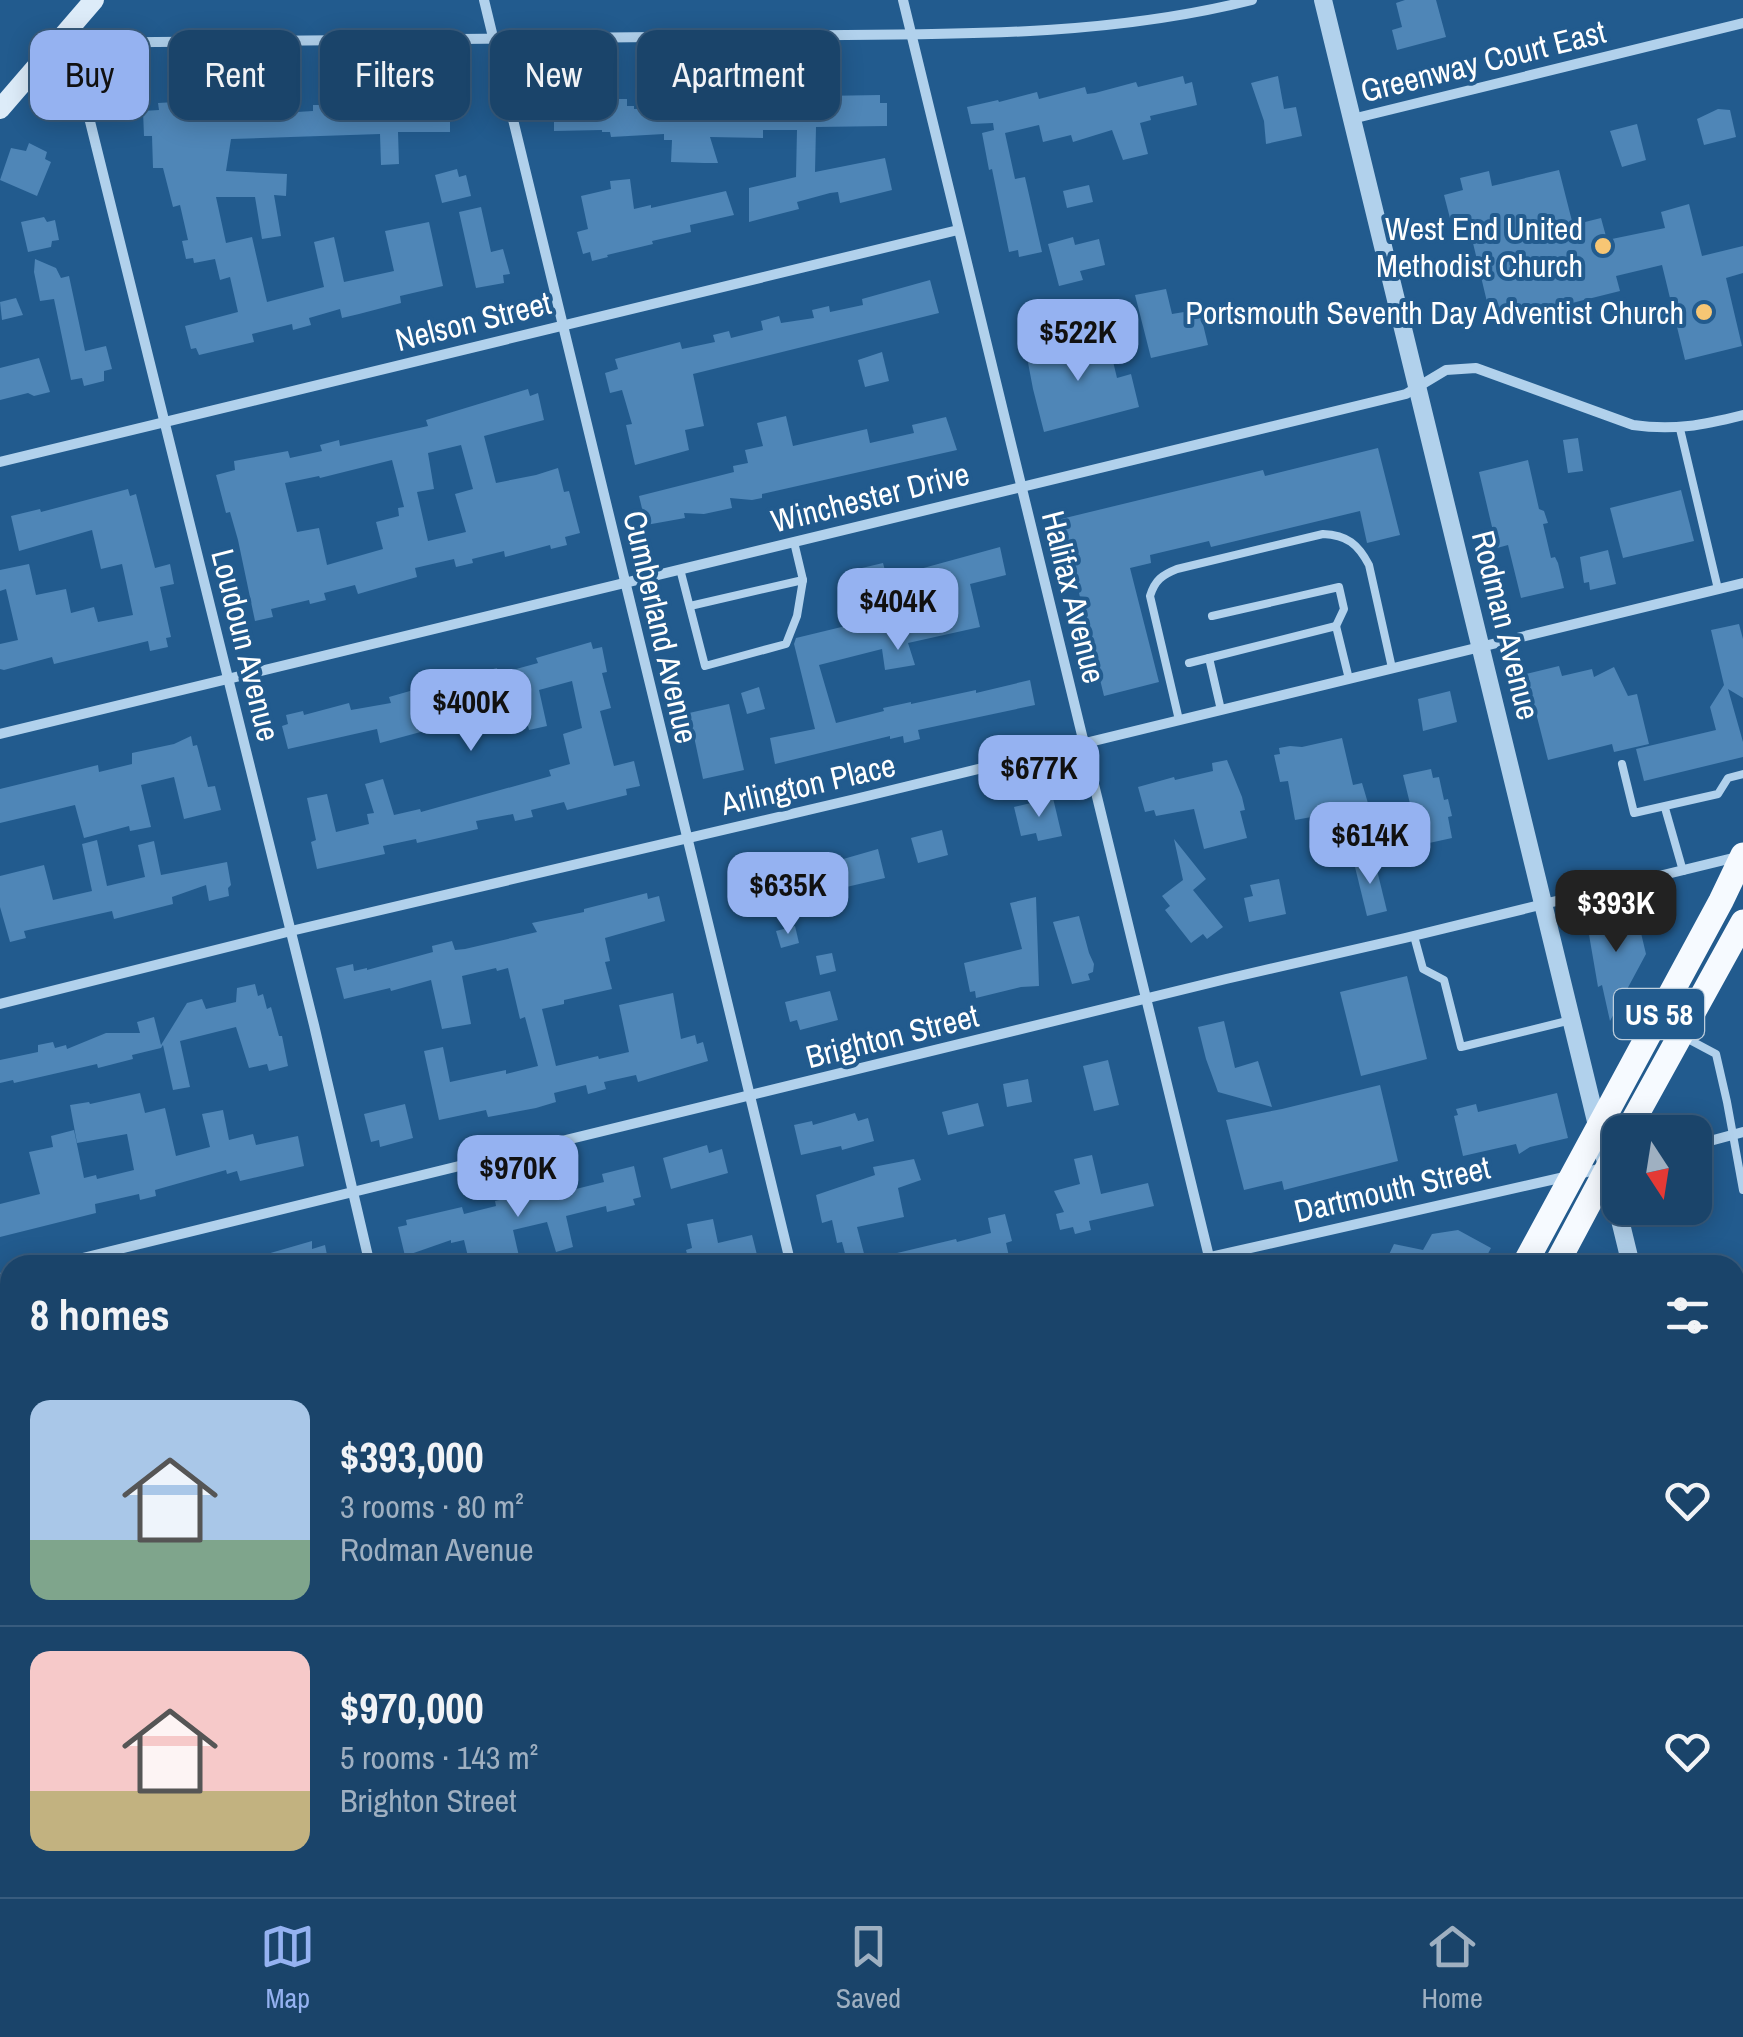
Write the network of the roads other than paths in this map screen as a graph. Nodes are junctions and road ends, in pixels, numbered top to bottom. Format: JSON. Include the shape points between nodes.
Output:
{"nodes":[{"id":1,"x":94,"y":0,"type":"edge"},
{"id":2,"x":484,"y":0,"type":"edge"},
{"id":3,"x":902,"y":0,"type":"edge"},
{"id":4,"x":1252,"y":0,"type":"edge"},
{"id":5,"x":1323,"y":0,"type":"edge"},
{"id":6,"x":1743,"y":24,"type":"edge"},
{"id":7,"x":68,"y":30,"type":"edge"},
{"id":8,"x":492,"y":30,"type":"edge"},
{"id":9,"x":910,"y":34,"type":"junction"},
{"id":10,"x":617,"y":38,"type":"edge"},
{"id":11,"x":490,"y":40,"type":"edge"},
{"id":12,"x":149,"y":42,"type":"edge"},
{"id":13,"x":30,"y":74,"type":"edge"},
{"id":14,"x":0,"y":109,"type":"edge"},
{"id":15,"x":90,"y":120,"type":"edge"},
{"id":16,"x":513,"y":120,"type":"edge"},
{"id":17,"x":1352,"y":120,"type":"junction"},
{"id":18,"x":958,"y":230,"type":"junction"},
{"id":19,"x":563,"y":325,"type":"junction"},
{"id":20,"x":1417,"y":388,"type":"junction"},
{"id":21,"x":1743,"y":416,"type":"edge"},
{"id":22,"x":165,"y":422,"type":"junction"},
{"id":23,"x":1680,"y":429,"type":"junction"},
{"id":24,"x":0,"y":462,"type":"edge"},
{"id":25,"x":1021,"y":486,"type":"junction"},
{"id":26,"x":794,"y":542,"type":"junction"},
{"id":27,"x":680,"y":569,"type":"junction"},
{"id":28,"x":803,"y":580,"type":"junction"},
{"id":29,"x":625,"y":582,"type":"junction"},
{"id":30,"x":1743,"y":583,"type":"edge"},
{"id":31,"x":1718,"y":589,"type":"junction"},
{"id":32,"x":690,"y":606,"type":"junction"},
{"id":33,"x":1212,"y":616,"type":"dead end"},
{"id":34,"x":1336,"y":626,"type":"junction"},
{"id":35,"x":1480,"y":647,"type":"junction"},
{"id":36,"x":1209,"y":658,"type":"junction"},
{"id":37,"x":1189,"y":662,"type":"dead end"},
{"id":38,"x":1392,"y":668,"type":"junction"},
{"id":39,"x":228,"y":679,"type":"junction"},
{"id":40,"x":1349,"y":679,"type":"junction"},
{"id":41,"x":1221,"y":710,"type":"junction"},
{"id":42,"x":1179,"y":720,"type":"junction"},
{"id":43,"x":0,"y":734,"type":"edge"},
{"id":44,"x":1084,"y":743,"type":"junction"},
{"id":45,"x":1622,"y":764,"type":"dead end"},
{"id":46,"x":1743,"y":774,"type":"edge"},
{"id":47,"x":1666,"y":808,"type":"junction"},
{"id":48,"x":686,"y":839,"type":"junction"},
{"id":49,"x":1743,"y":856,"type":"edge"},
{"id":50,"x":1682,"y":871,"type":"junction"},
{"id":51,"x":1543,"y":905,"type":"junction"},
{"id":52,"x":1743,"y":922,"type":"edge"},
{"id":53,"x":290,"y":932,"type":"junction"},
{"id":54,"x":1414,"y":936,"type":"junction"},
{"id":55,"x":1147,"y":999,"type":"junction"},
{"id":56,"x":0,"y":1004,"type":"edge"},
{"id":57,"x":1571,"y":1020,"type":"junction"},
{"id":58,"x":1682,"y":1036,"type":"junction"},
{"id":59,"x":749,"y":1096,"type":"junction"},
{"id":60,"x":1637,"y":1115,"type":"edge"},
{"id":61,"x":1597,"y":1126,"type":"junction"},
{"id":62,"x":1738,"y":1133,"type":"edge"},
{"id":63,"x":1602,"y":1135,"type":"edge"},
{"id":64,"x":1712,"y":1140,"type":"edge"},
{"id":65,"x":1602,"y":1164,"type":"edge"},
{"id":66,"x":1573,"y":1173,"type":"junction"},
{"id":67,"x":1602,"y":1184,"type":"edge"},
{"id":68,"x":1743,"y":1190,"type":"edge"},
{"id":69,"x":353,"y":1192,"type":"junction"},
{"id":70,"x":1626,"y":1225,"type":"edge"},
{"id":71,"x":95,"y":1255,"type":"edge"},
{"id":72,"x":368,"y":1255,"type":"edge"},
{"id":73,"x":788,"y":1255,"type":"edge"},
{"id":74,"x":1209,"y":1255,"type":"edge"},
{"id":75,"x":1235,"y":1255,"type":"edge"},
{"id":76,"x":1529,"y":1255,"type":"edge"},
{"id":77,"x":1562,"y":1255,"type":"edge"},
{"id":78,"x":1630,"y":1255,"type":"edge"}],
"edges":[{"from":1,"to":7,"type":"main road"},
{"from":2,"to":8,"type":"street","name":"Cumberland Avenue"},
{"from":3,"to":9,"type":"street","name":"Halifax Avenue"},
{"from":4,"to":9,"type":"street","via":[[1050,30]]},
{"from":5,"to":17,"type":"street","name":"Rodman Avenue"},
{"from":6,"to":17,"type":"street","name":"Greenway Court East"},
{"from":9,"to":10,"type":"street"},
{"from":9,"to":18,"type":"street","name":"Halifax Avenue"},
{"from":11,"to":12,"type":"street"},
{"from":13,"to":14,"type":"main road"},
{"from":15,"to":22,"type":"street","name":"Loudoun Avenue"},
{"from":16,"to":19,"type":"street","name":"Cumberland Avenue"},
{"from":17,"to":20,"type":"street","name":"Rodman Avenue"},
{"from":18,"to":19,"type":"street","name":"Nelson Street"},
{"from":18,"to":25,"type":"street","name":"Halifax Avenue"},
{"from":19,"to":22,"type":"street","name":"Nelson Street"},
{"from":19,"to":29,"type":"street","name":"Cumberland Avenue"},
{"from":20,"to":23,"type":"street","name":"Winchester Drive","via":[[1446,370],[1476,368],[1633,425]]},
{"from":20,"to":25,"type":"street","name":"Winchester Drive"},
{"from":20,"to":35,"type":"street","name":"Rodman Avenue"},
{"from":21,"to":23,"type":"street","name":"Winchester Drive"},
{"from":22,"to":24,"type":"street","name":"Nelson Street"},
{"from":22,"to":39,"type":"street","name":"Loudoun Avenue"},
{"from":23,"to":31,"type":"lane"},
{"from":25,"to":26,"type":"street","name":"Winchester Drive"},
{"from":25,"to":44,"type":"street","name":"Halifax Avenue"},
{"from":26,"to":27,"type":"street","name":"Winchester Drive"},
{"from":26,"to":28,"type":"lane"},
{"from":27,"to":29,"type":"street","name":"Winchester Drive"},
{"from":27,"to":32,"type":"lane"},
{"from":28,"to":32,"type":"lane"},
{"from":28,"to":32,"type":"lane","via":[[786,644],[705,666]]},
{"from":29,"to":39,"type":"street","name":"Winchester Drive"},
{"from":29,"to":48,"type":"street","name":"Cumberland Avenue"},
{"from":30,"to":31,"type":"street","name":"Arlington Place"},
{"from":31,"to":35,"type":"street","name":"Arlington Place"},
{"from":33,"to":34,"type":"lane","via":[[1339,586],[1344,609]]},
{"from":34,"to":36,"type":"lane"},
{"from":34,"to":40,"type":"lane"},
{"from":35,"to":38,"type":"street","name":"Arlington Place"},
{"from":35,"to":51,"type":"street","name":"Rodman Avenue"},
{"from":36,"to":37,"type":"lane"},
{"from":36,"to":41,"type":"lane"},
{"from":38,"to":40,"type":"street","name":"Arlington Place"},
{"from":38,"to":42,"type":"lane","via":[[1368,565],[1351,540],[1324,534],[1196,564],[1162,575],[1150,596]]},
{"from":39,"to":43,"type":"street","name":"Winchester Drive"},
{"from":39,"to":53,"type":"street","name":"Loudoun Avenue"},
{"from":40,"to":41,"type":"street","name":"Arlington Place"},
{"from":41,"to":42,"type":"street","name":"Arlington Place"},
{"from":42,"to":44,"type":"street","name":"Arlington Place"},
{"from":44,"to":48,"type":"street","name":"Arlington Place"},
{"from":44,"to":55,"type":"street","name":"Halifax Avenue"},
{"from":45,"to":47,"type":"lane","via":[[1634,813]]},
{"from":46,"to":47,"type":"lane","via":[[1728,778],[1718,794]]},
{"from":47,"to":50,"type":"lane"},
{"from":48,"to":53,"type":"street","name":"Arlington Place"},
{"from":48,"to":59,"type":"street","name":"Cumberland Avenue"},
{"from":49,"to":50,"type":"street","name":"Brighton Street"},
{"from":49,"to":61,"type":"main road","number":"US 58"},
{"from":50,"to":51,"type":"street","name":"Brighton Street"},
{"from":51,"to":54,"type":"street","name":"Brighton Street"},
{"from":51,"to":57,"type":"street","name":"Rodman Avenue"},
{"from":52,"to":58,"type":"main road","number":"US 58"},
{"from":53,"to":56,"type":"street","name":"Arlington Place"},
{"from":53,"to":69,"type":"street","name":"Loudoun Avenue"},
{"from":54,"to":55,"type":"street","name":"Brighton Street"},
{"from":54,"to":57,"type":"lane","via":[[1424,968],[1444,980],[1461,1048]]},
{"from":55,"to":59,"type":"street","name":"Brighton Street"},
{"from":55,"to":74,"type":"street","name":"Halifax Avenue"},
{"from":57,"to":61,"type":"street","name":"Rodman Avenue"},
{"from":58,"to":60,"type":"main road","number":"US 58"},
{"from":58,"to":62,"type":"lane","via":[[1716,1054]]},
{"from":59,"to":69,"type":"street","name":"Brighton Street"},
{"from":59,"to":73,"type":"street","name":"Cumberland Avenue"},
{"from":61,"to":63,"type":"street","name":"Rodman Avenue"},
{"from":61,"to":66,"type":"main road","number":"US 58"},
{"from":62,"to":64,"type":"street"},
{"from":62,"to":68,"type":"lane"},
{"from":65,"to":66,"type":"street","name":"Dartmouth Street"},
{"from":66,"to":75,"type":"street","name":"Dartmouth Street"},
{"from":66,"to":76,"type":"main road","number":"US 58"},
{"from":67,"to":77,"type":"main road"},
{"from":69,"to":71,"type":"street","name":"Brighton Street"},
{"from":69,"to":72,"type":"street","name":"Loudoun Avenue"},
{"from":70,"to":78,"type":"street","name":"Rodman Avenue"}]}
